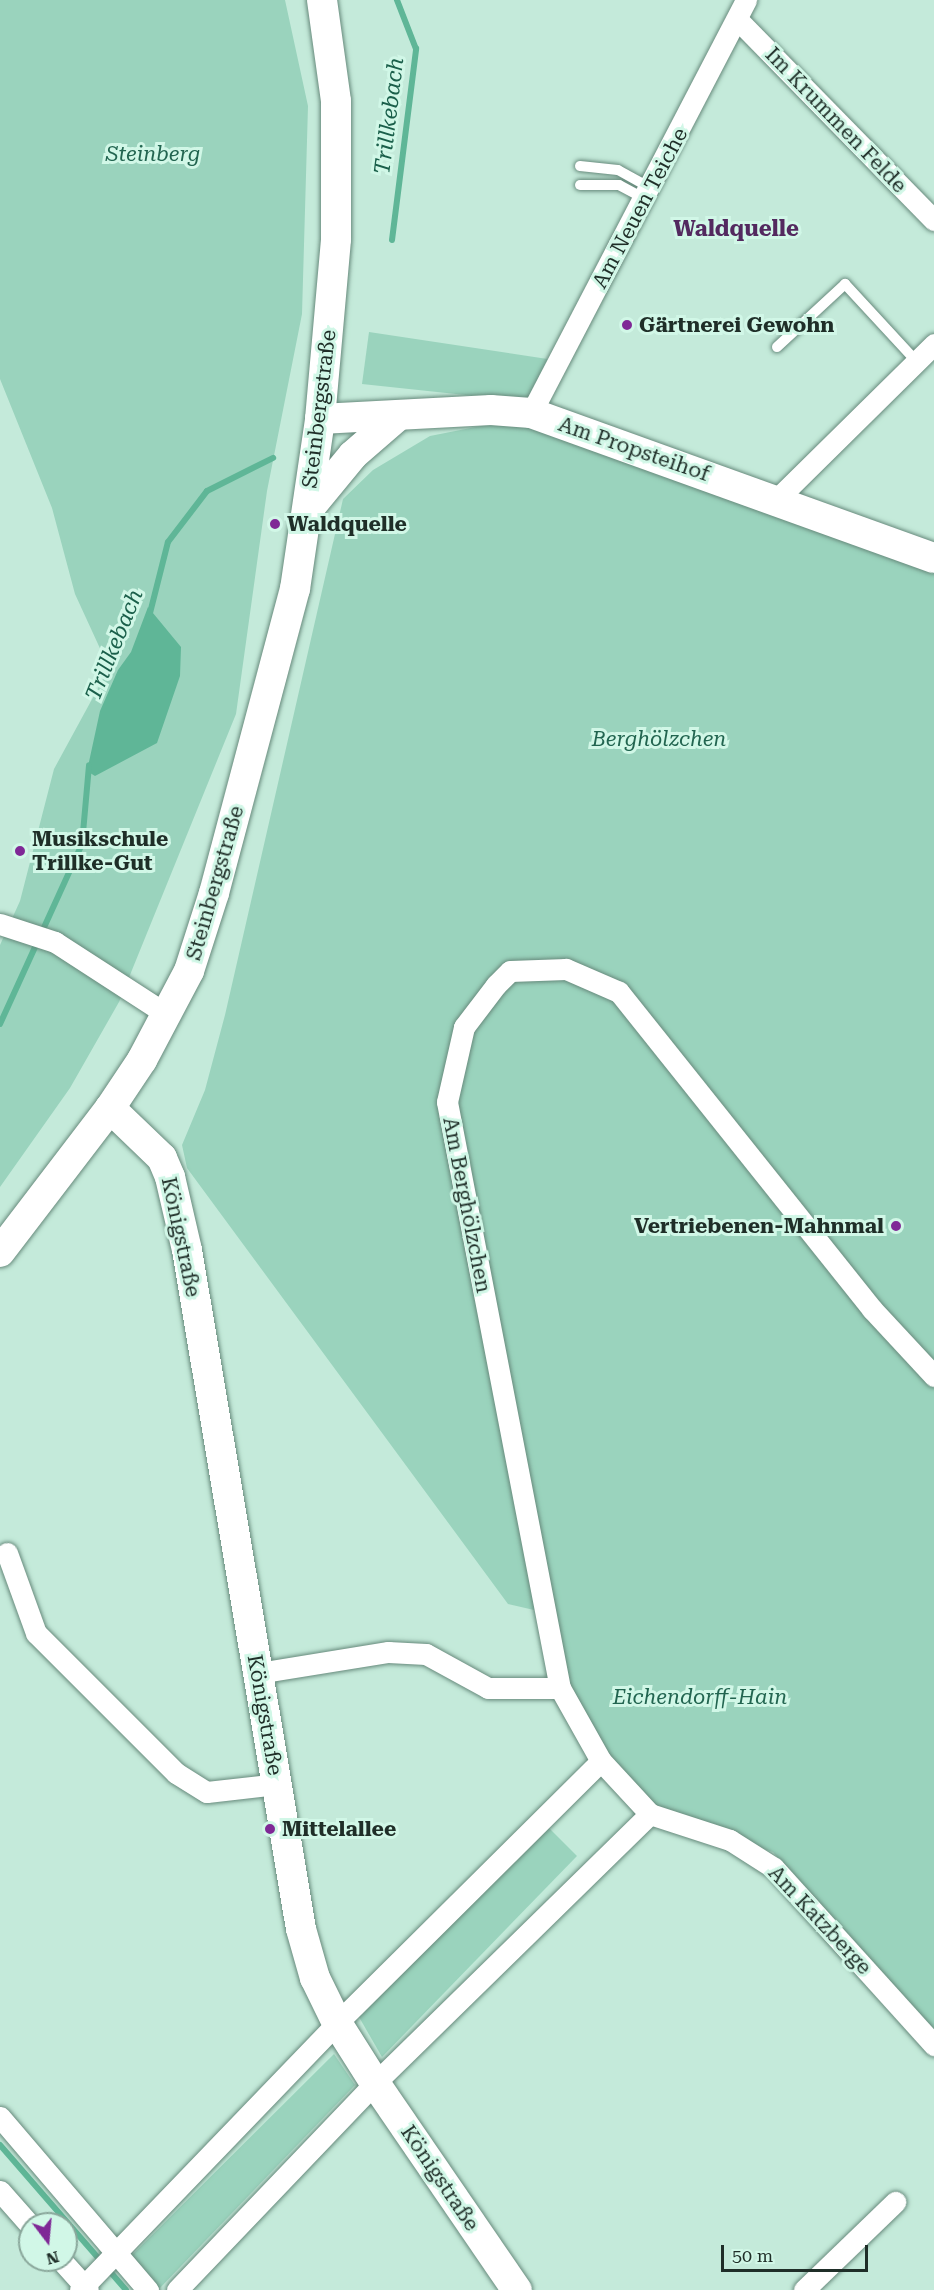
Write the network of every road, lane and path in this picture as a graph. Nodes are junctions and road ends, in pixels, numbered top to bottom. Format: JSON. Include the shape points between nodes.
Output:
{"nodes":[{"id":1,"x":322,"y":0,"type":"edge"},
{"id":2,"x":746,"y":0,"type":"edge"},
{"id":3,"x":738,"y":20,"type":"junction"},
{"id":4,"x":580,"y":166,"type":"dead end"},
{"id":5,"x":580,"y":185,"type":"dead end"},
{"id":6,"x":648,"y":193,"type":"junction"},
{"id":7,"x":934,"y":220,"type":"edge"},
{"id":8,"x":934,"y":344,"type":"edge"},
{"id":9,"x":777,"y":347,"type":"dead end"},
{"id":10,"x":916,"y":361,"type":"junction"},
{"id":11,"x":531,"y":413,"type":"junction"},
{"id":12,"x":398,"y":416,"type":"junction"},
{"id":13,"x":320,"y":419,"type":"junction"},
{"id":14,"x":776,"y":500,"type":"junction"},
{"id":15,"x":306,"y":513,"type":"junction"},
{"id":16,"x":934,"y":558,"type":"edge"},
{"id":17,"x":0,"y":924,"type":"edge"},
{"id":18,"x":168,"y":1015,"type":"junction"},
{"id":19,"x":110,"y":1108,"type":"junction"},
{"id":20,"x":0,"y":1252,"type":"edge"},
{"id":21,"x":934,"y":1376,"type":"edge"},
{"id":22,"x":7,"y":1553,"type":"dead end"},
{"id":23,"x":258,"y":1673,"type":"junction"},
{"id":24,"x":560,"y":1688,"type":"junction"},
{"id":25,"x":601,"y":1761,"type":"junction"},
{"id":26,"x":276,"y":1784,"type":"junction"},
{"id":27,"x":650,"y":1814,"type":"junction"},
{"id":28,"x":337,"y":2023,"type":"junction"},
{"id":29,"x":934,"y":2045,"type":"edge"},
{"id":30,"x":375,"y":2083,"type":"junction"},
{"id":31,"x":0,"y":2117,"type":"edge"},
{"id":32,"x":0,"y":2191,"type":"edge"},
{"id":33,"x":895,"y":2202,"type":"dead end"},
{"id":34,"x":19,"y":2212,"type":"edge"},
{"id":35,"x":118,"y":2254,"type":"junction"},
{"id":36,"x":71,"y":2272,"type":"edge"},
{"id":37,"x":84,"y":2289,"type":"edge"},
{"id":38,"x":148,"y":2290,"type":"edge"},
{"id":39,"x":177,"y":2290,"type":"edge"},
{"id":40,"x":517,"y":2290,"type":"edge"},
{"id":41,"x":804,"y":2290,"type":"edge"}],
"edges":[{"from":1,"to":13,"type":"street","name":"Steinbergstraße","via":[[333,63],[339,170]]},
{"from":2,"to":3,"type":"street","name":"Am Neuen Teiche"},
{"from":3,"to":6,"type":"street","name":"Am Neuen Teiche"},
{"from":3,"to":7,"type":"street","name":"Im Krummen Felde"},
{"from":4,"to":6,"type":"lane","via":[[618,170]]},
{"from":5,"to":6,"type":"lane","via":[[619,184]]},
{"from":6,"to":11,"type":"street","name":"Am Neuen Teiche"},
{"from":8,"to":10,"type":"street"},
{"from":9,"to":10,"type":"lane","via":[[845,284]]},
{"from":10,"to":14,"type":"street"},
{"from":11,"to":12,"type":"street","name":"Am Propsteihof","via":[[491,410]]},
{"from":11,"to":14,"type":"street","name":"Am Propsteihof"},
{"from":12,"to":13,"type":"street","name":"Am Propsteihof"},
{"from":12,"to":15,"type":"street","via":[[353,455]]},
{"from":13,"to":15,"type":"street","name":"Steinbergstraße"},
{"from":14,"to":16,"type":"street","name":"Am Propsteihof"},
{"from":15,"to":18,"type":"street","name":"Steinbergstraße","via":[[295,589],[214,893],[189,971]]},
{"from":17,"to":18,"type":"street","via":[[28,930],[54,942]]},
{"from":18,"to":19,"type":"street","name":"Steinbergstraße"},
{"from":19,"to":20,"type":"street","name":"Steinbergstraße"},
{"from":19,"to":23,"type":"street","name":"Königstraße","via":[[162,1158],[170,1177],[187,1250]]},
{"from":21,"to":24,"type":"street","name":"Am Berghölzchen","via":[[872,1309],[619,993],[566,969],[510,971],[464,1027],[447,1102]]},
{"from":22,"to":26,"type":"street","via":[[36,1633],[176,1773],[207,1791]]},
{"from":23,"to":24,"type":"street","via":[[388,1652],[426,1654],[488,1688]]},
{"from":23,"to":26,"type":"street","name":"Königstraße"},
{"from":24,"to":25,"type":"street","name":"Am Berghölzchen"},
{"from":25,"to":27,"type":"street","name":"Am Katzberge"},
{"from":25,"to":28,"type":"street"},
{"from":26,"to":28,"type":"street","name":"Königstraße","via":[[301,1929],[315,1978]]},
{"from":27,"to":29,"type":"street","name":"Am Katzberge","via":[[730,1840],[774,1868]]},
{"from":27,"to":30,"type":"street"},
{"from":28,"to":30,"type":"street","name":"Königstraße"},
{"from":28,"to":35,"type":"street"},
{"from":30,"to":39,"type":"street"},
{"from":30,"to":40,"type":"street","name":"Königstraße"},
{"from":31,"to":35,"type":"street"},
{"from":32,"to":34,"type":"street"},
{"from":33,"to":41,"type":"street"},
{"from":35,"to":37,"type":"street"},
{"from":35,"to":38,"type":"street"},
{"from":36,"to":37,"type":"street"}]}
